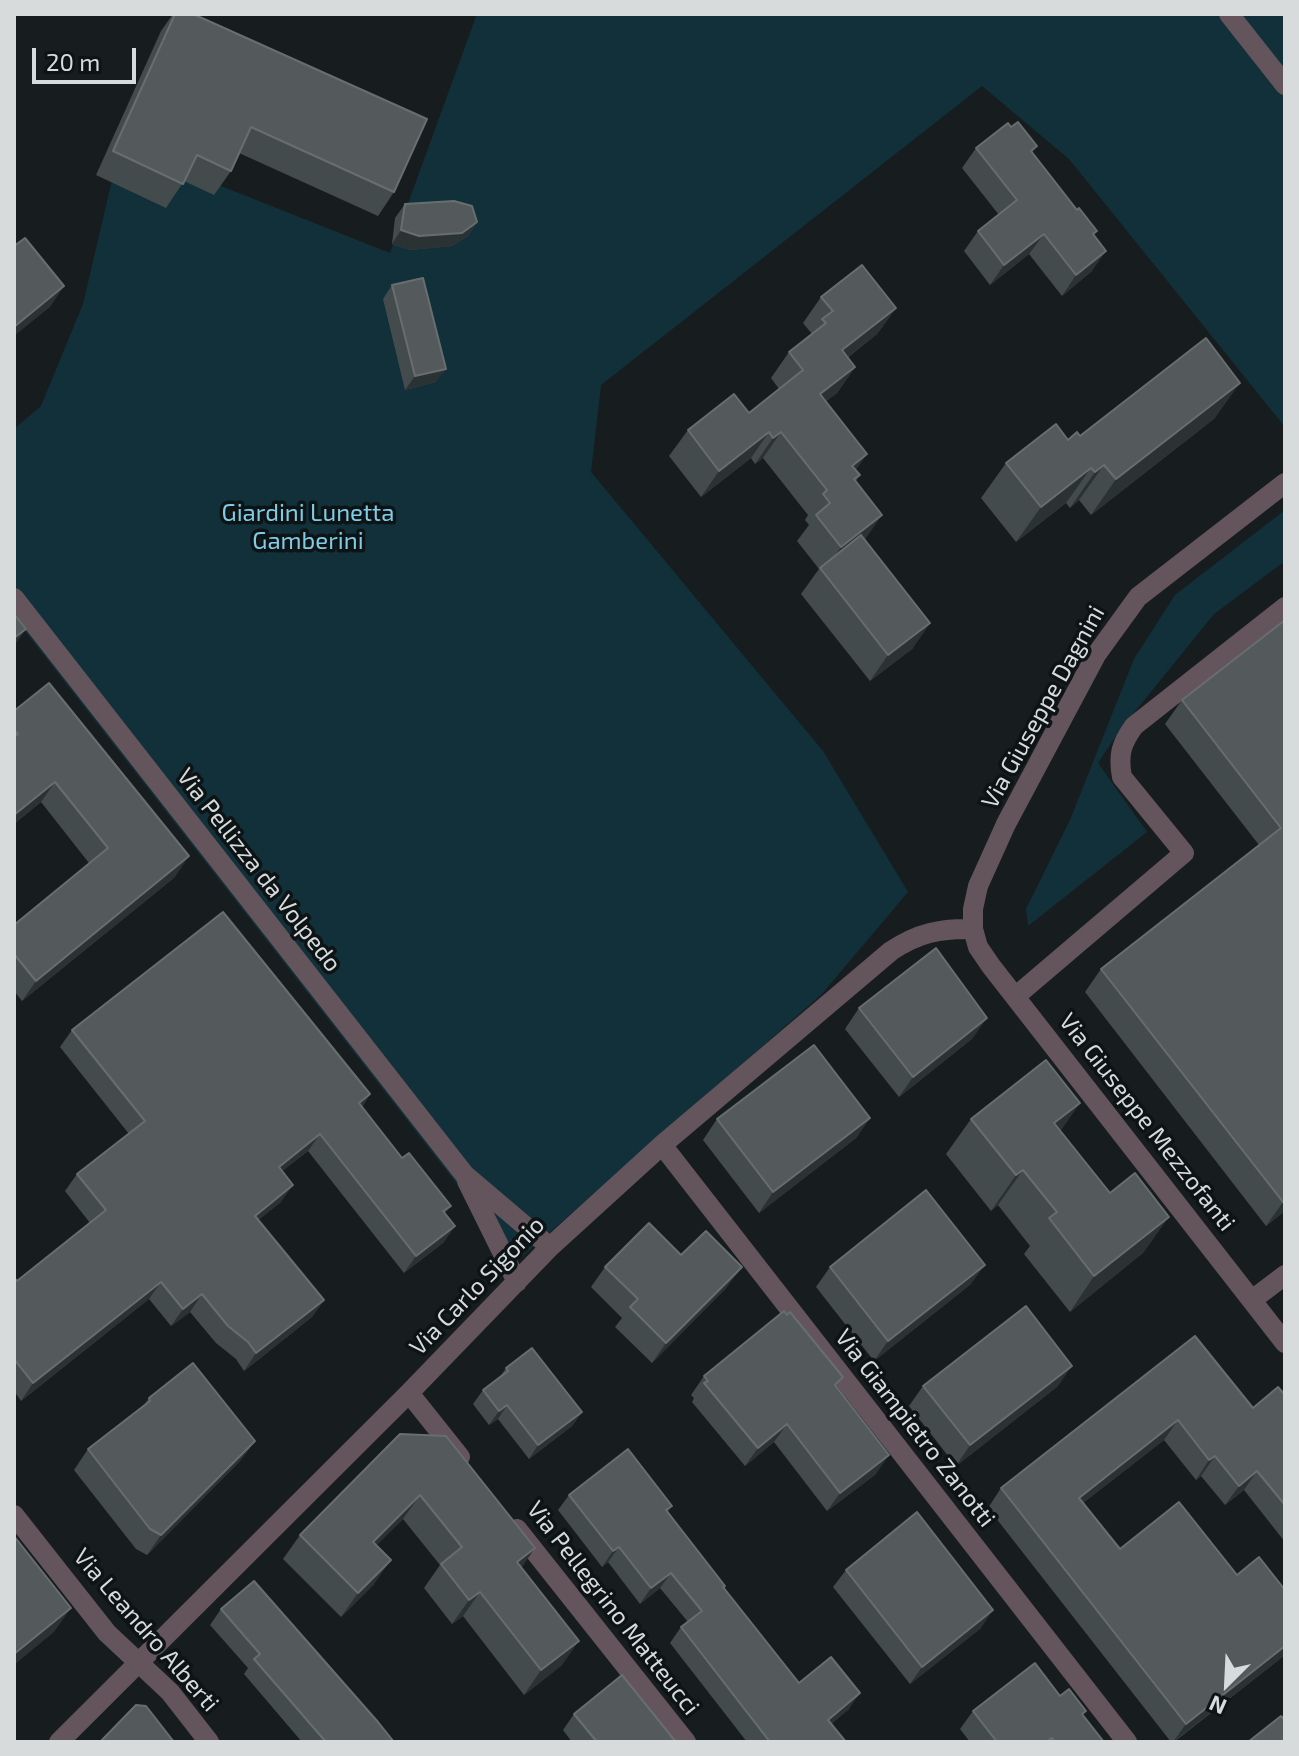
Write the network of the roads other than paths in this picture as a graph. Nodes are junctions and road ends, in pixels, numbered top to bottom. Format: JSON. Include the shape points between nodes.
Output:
{"nodes":[{"id":1,"x":1229,"y":14,"type":"edge"},
{"id":2,"x":1285,"y":85,"type":"edge"},
{"id":3,"x":1285,"y":483,"type":"edge"},
{"id":4,"x":14,"y":598,"type":"edge"},
{"id":5,"x":1285,"y":607,"type":"edge"},
{"id":6,"x":973,"y":929,"type":"junction"},
{"id":7,"x":1016,"y":996,"type":"junction"},
{"id":8,"x":662,"y":1145,"type":"junction"},
{"id":9,"x":464,"y":1174,"type":"junction"},
{"id":10,"x":550,"y":1247,"type":"junction"},
{"id":11,"x":1285,"y":1275,"type":"edge"},
{"id":12,"x":517,"y":1282,"type":"junction"},
{"id":13,"x":1252,"y":1300,"type":"junction"},
{"id":14,"x":1285,"y":1343,"type":"edge"},
{"id":15,"x":409,"y":1393,"type":"junction"},
{"id":16,"x":469,"y":1468,"type":"edge"},
{"id":17,"x":14,"y":1515,"type":"edge"},
{"id":18,"x":509,"y":1518,"type":"edge"},
{"id":19,"x":139,"y":1662,"type":"junction"},
{"id":20,"x":59,"y":1742,"type":"edge"},
{"id":21,"x":209,"y":1742,"type":"edge"},
{"id":22,"x":686,"y":1742,"type":"edge"},
{"id":23,"x":1127,"y":1742,"type":"edge"}],
"edges":[{"from":1,"to":2,"type":"street"},
{"from":3,"to":6,"type":"street","name":"Via Giuseppe Dagnini","via":[[1138,597],[1115,625],[990,857],[978,886]]},
{"from":4,"to":9,"type":"street","name":"Via Pellizza da Volpedo"},
{"from":5,"to":7,"type":"street","via":[[1134,726],[1120,745],[1122,777],[1184,853]]},
{"from":6,"to":7,"type":"street","name":"Via Giuseppe Mezzofanti","via":[[978,947]]},
{"from":6,"to":8,"type":"street","name":"Via Carlo Sigonio","via":[[937,930],[891,951]]},
{"from":7,"to":13,"type":"street","name":"Via Giuseppe Mezzofanti"},
{"from":8,"to":10,"type":"street","name":"Via Carlo Sigonio"},
{"from":8,"to":23,"type":"street","name":"Via Giampietro Zanotti"},
{"from":9,"to":10,"type":"street","name":"Via Pellizza da Volpedo"},
{"from":9,"to":12,"type":"street","name":"Via Pellizza da Volpedo"},
{"from":10,"to":12,"type":"street","name":"Via Carlo Sigonio"},
{"from":11,"to":13,"type":"street"},
{"from":12,"to":15,"type":"street","name":"Via Carlo Sigonio"},
{"from":13,"to":14,"type":"street","name":"Via Giuseppe Mezzofanti"},
{"from":15,"to":16,"type":"street"},
{"from":15,"to":19,"type":"street","name":"Via Carlo Sigonio"},
{"from":17,"to":19,"type":"street","name":"Via Leandro Alberti","via":[[107,1633]]},
{"from":18,"to":22,"type":"street","name":"Via Pellegrino Matteucci"},
{"from":19,"to":20,"type":"street","name":"Via Carlo Sigonio"},
{"from":19,"to":21,"type":"street","name":"Via Leandro Alberti"}]}
